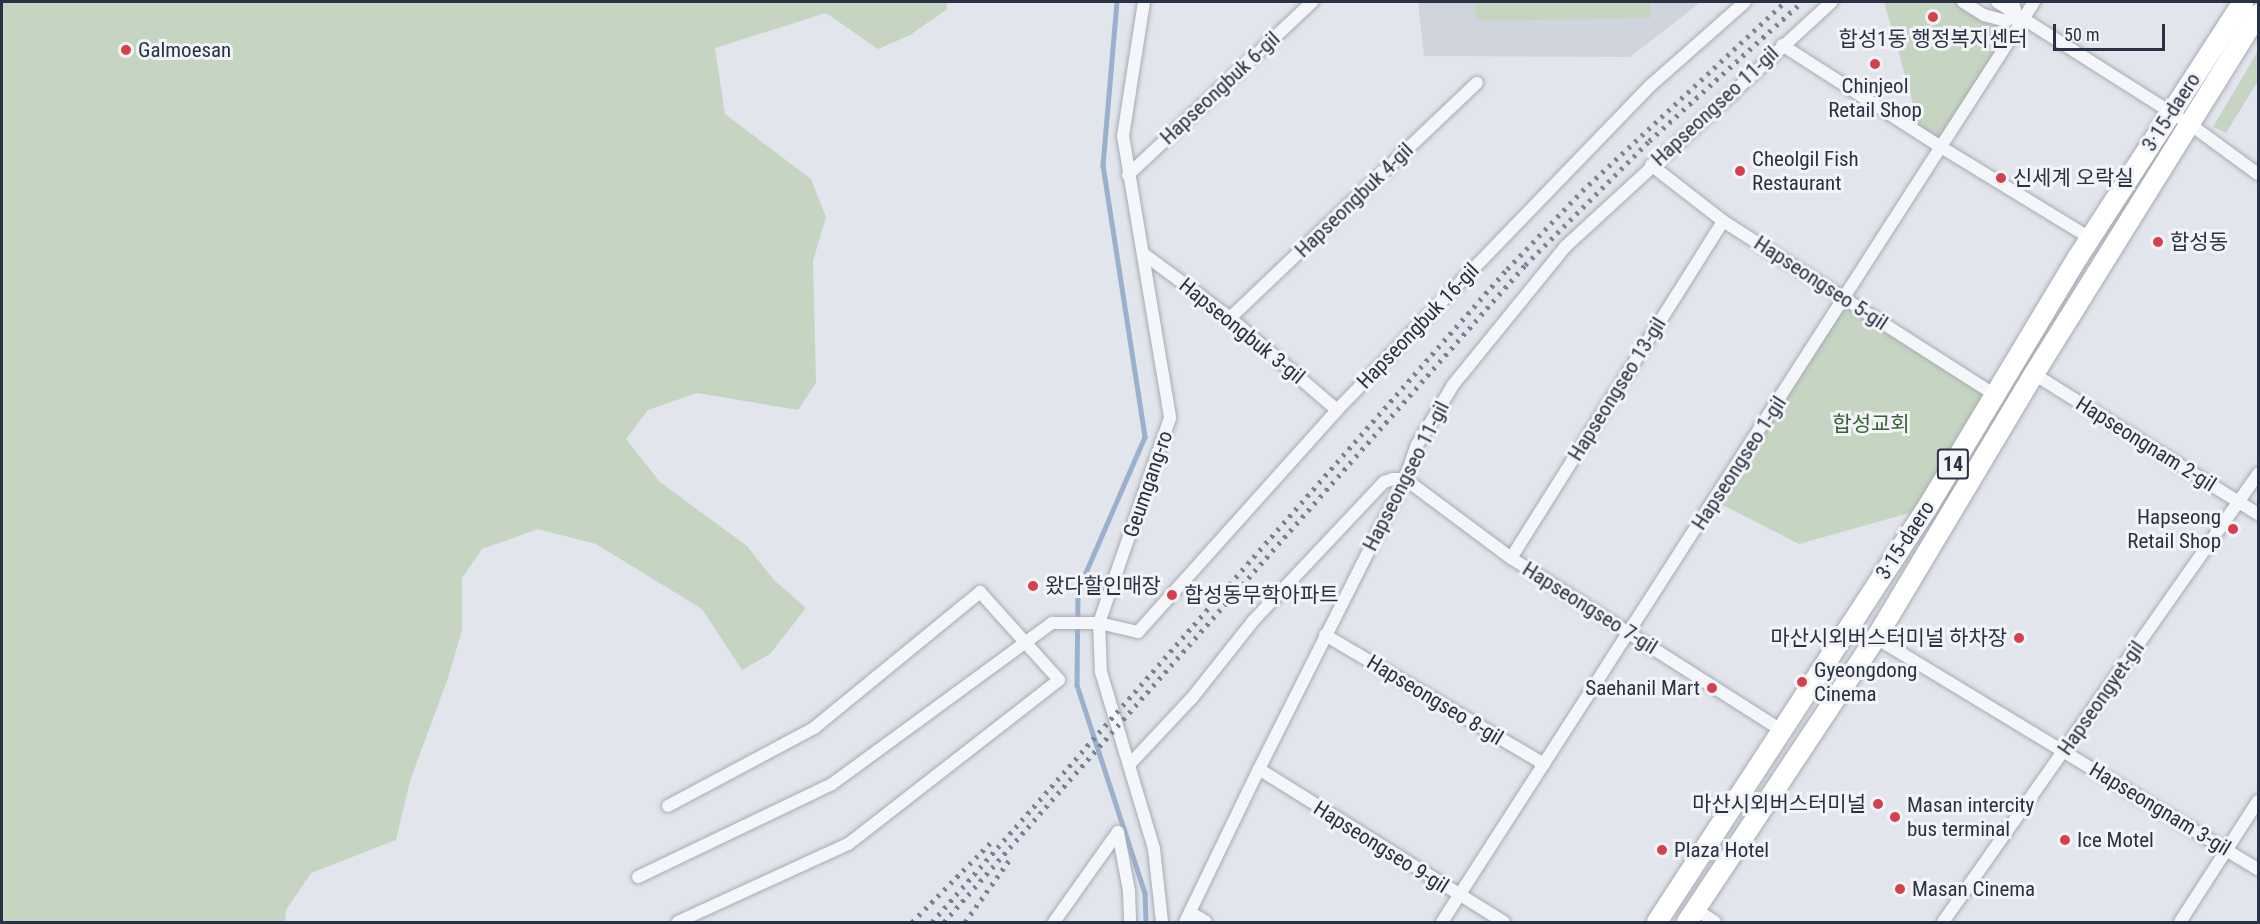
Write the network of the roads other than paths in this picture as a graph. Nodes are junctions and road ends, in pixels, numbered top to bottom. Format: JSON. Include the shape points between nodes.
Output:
{"nodes":[{"id":1,"x":1144,"y":2,"type":"edge"},
{"id":2,"x":1312,"y":2,"type":"edge"},
{"id":3,"x":1745,"y":2,"type":"edge"},
{"id":4,"x":1831,"y":2,"type":"edge"},
{"id":5,"x":1963,"y":2,"type":"edge"},
{"id":6,"x":1997,"y":2,"type":"edge"},
{"id":7,"x":2034,"y":2,"type":"edge"},
{"id":8,"x":2243,"y":2,"type":"edge"},
{"id":9,"x":2017,"y":11,"type":"edge"},
{"id":10,"x":2259,"y":14,"type":"edge"},
{"id":11,"x":1782,"y":45,"type":"junction"},
{"id":12,"x":1477,"y":83,"type":"dead end"},
{"id":13,"x":2171,"y":112,"type":"junction"},
{"id":14,"x":2191,"y":125,"type":"junction"},
{"id":15,"x":1941,"y":147,"type":"junction"},
{"id":16,"x":1651,"y":165,"type":"junction"},
{"id":17,"x":2259,"y":174,"type":"edge"},
{"id":18,"x":1128,"y":176,"type":"junction"},
{"id":19,"x":1723,"y":221,"type":"junction"},
{"id":20,"x":2090,"y":238,"type":"junction"},
{"id":21,"x":1145,"y":255,"type":"junction"},
{"id":22,"x":1844,"y":299,"type":"junction"},
{"id":23,"x":1230,"y":318,"type":"junction"},
{"id":24,"x":2034,"y":374,"type":"junction"},
{"id":25,"x":1995,"y":394,"type":"junction"},
{"id":26,"x":1337,"y":410,"type":"junction"},
{"id":27,"x":2259,"y":474,"type":"edge"},
{"id":28,"x":1405,"y":479,"type":"junction"},
{"id":29,"x":2239,"y":502,"type":"junction"},
{"id":30,"x":2259,"y":514,"type":"edge"},
{"id":31,"x":1511,"y":558,"type":"junction"},
{"id":32,"x":1096,"y":623,"type":"junction"},
{"id":33,"x":1630,"y":633,"type":"junction"},
{"id":34,"x":1325,"y":635,"type":"junction"},
{"id":35,"x":1876,"y":638,"type":"junction"},
{"id":36,"x":1025,"y":642,"type":"junction"},
{"id":37,"x":1780,"y":730,"type":"junction"},
{"id":38,"x":2063,"y":752,"type":"junction"},
{"id":39,"x":1544,"y":764,"type":"junction"},
{"id":40,"x":1129,"y":765,"type":"junction"},
{"id":41,"x":1259,"y":770,"type":"junction"},
{"id":42,"x":2259,"y":801,"type":"edge"},
{"id":43,"x":668,"y":806,"type":"dead end"},
{"id":44,"x":2229,"y":849,"type":"junction"},
{"id":45,"x":2259,"y":869,"type":"edge"},
{"id":46,"x":638,"y":877,"type":"dead end"},
{"id":47,"x":1459,"y":896,"type":"junction"},
{"id":48,"x":1691,"y":916,"type":"edge"},
{"id":49,"x":1188,"y":918,"type":"edge"},
{"id":50,"x":678,"y":922,"type":"edge"},
{"id":51,"x":1054,"y":922,"type":"edge"},
{"id":52,"x":1130,"y":922,"type":"edge"},
{"id":53,"x":1162,"y":922,"type":"edge"},
{"id":54,"x":1206,"y":922,"type":"edge"},
{"id":55,"x":1442,"y":922,"type":"edge"},
{"id":56,"x":1504,"y":922,"type":"edge"},
{"id":57,"x":1658,"y":922,"type":"edge"},
{"id":58,"x":1715,"y":922,"type":"edge"},
{"id":59,"x":1943,"y":922,"type":"edge"},
{"id":60,"x":2180,"y":922,"type":"edge"}],
"edges":[{"from":1,"to":18,"type":"street","name":"Geumgang-ro","via":[[1123,136]]},
{"from":2,"to":18,"type":"street","name":"Hapseongbuk 6-gil"},
{"from":3,"to":26,"type":"street","name":"Hapseongbuk 16-gil","via":[[1651,85]]},
{"from":4,"to":11,"type":"street","name":"Hapseongseo 11-gil"},
{"from":5,"to":9,"type":"street","via":[[1984,15],[2006,21]]},
{"from":6,"to":9,"type":"street"},
{"from":7,"to":9,"type":"street","name":"Hapseongseo 1-gil"},
{"from":8,"to":13,"type":"main road","name":"3·15-daero","number":"14"},
{"from":9,"to":13,"type":"street"},
{"from":9,"to":15,"type":"street","name":"Hapseongseo 1-gil"},
{"from":10,"to":14,"type":"main road","name":"3·15-daero","number":"14"},
{"from":11,"to":15,"type":"street"},
{"from":11,"to":16,"type":"street","name":"Hapseongseo 11-gil"},
{"from":12,"to":23,"type":"street","name":"Hapseongbuk 4-gil"},
{"from":13,"to":14,"type":"street"},
{"from":13,"to":20,"type":"main road","name":"3·15-daero","number":"14"},
{"from":14,"to":17,"type":"street"},
{"from":14,"to":24,"type":"main road","name":"3·15-daero","number":"14"},
{"from":15,"to":20,"type":"street"},
{"from":15,"to":22,"type":"street","name":"Hapseongseo 1-gil"},
{"from":16,"to":19,"type":"street","name":"Hapseongseo 5-gil"},
{"from":16,"to":28,"type":"street","name":"Hapseongseo 11-gil","via":[[1565,247],[1453,385],[1417,445]]},
{"from":18,"to":21,"type":"street","name":"Geumgang-ro"},
{"from":19,"to":22,"type":"street","name":"Hapseongseo 5-gil"},
{"from":19,"to":31,"type":"street","name":"Hapseongseo 13-gil"},
{"from":20,"to":25,"type":"main road","name":"3·15-daero","number":"14"},
{"from":21,"to":23,"type":"street","name":"Hapseongbuk 3-gil"},
{"from":21,"to":32,"type":"street","name":"Geumgang-ro","via":[[1170,418]]},
{"from":22,"to":25,"type":"street","name":"Hapseongseo 5-gil"},
{"from":22,"to":33,"type":"street","name":"Hapseongseo 1-gil"},
{"from":23,"to":26,"type":"street","name":"Hapseongbuk 3-gil"},
{"from":24,"to":29,"type":"street","name":"Hapseongnam 2-gil"},
{"from":24,"to":35,"type":"main road","name":"3·15-daero","number":"14"},
{"from":25,"to":37,"type":"main road","name":"3·15-daero","number":"14","via":[[1927,508]]},
{"from":26,"to":32,"type":"street","name":"Hapseongbuk 16-gil","via":[[1138,632]]},
{"from":27,"to":29,"type":"street","name":"Hapseongyet-gil"},
{"from":28,"to":31,"type":"street","name":"Hapseongseo 7-gil"},
{"from":28,"to":34,"type":"street","name":"Hapseongseo 11-gil"},
{"from":28,"to":40,"type":"street","via":[[1384,482],[1253,621],[1192,698]]},
{"from":29,"to":30,"type":"street","name":"Hapseongnam 2-gil"},
{"from":29,"to":38,"type":"street","name":"Hapseongyet-gil"},
{"from":31,"to":33,"type":"street","name":"Hapseongseo 7-gil"},
{"from":32,"to":36,"type":"street","via":[[1052,622]]},
{"from":32,"to":40,"type":"street","name":"Geumgang-ro","via":[[1101,672]]},
{"from":33,"to":37,"type":"street","name":"Hapseongseo 7-gil"},
{"from":33,"to":39,"type":"street","name":"Hapseongseo 1-gil"},
{"from":34,"to":39,"type":"street","name":"Hapseongseo 8-gil"},
{"from":34,"to":41,"type":"street","name":"Hapseongseo 11-gil"},
{"from":35,"to":38,"type":"street","name":"Hapseongnam 3-gil"},
{"from":35,"to":48,"type":"main road","name":"3·15-daero","number":"14"},
{"from":36,"to":43,"type":"street","via":[[980,592],[814,728]]},
{"from":36,"to":46,"type":"street","via":[[832,784]]},
{"from":36,"to":50,"type":"street","via":[[1059,680],[848,844]]},
{"from":37,"to":57,"type":"main road","name":"3·15-daero","number":"14"},
{"from":38,"to":44,"type":"street","name":"Hapseongnam 3-gil"},
{"from":38,"to":59,"type":"street","name":"Hapseongyet-gil"},
{"from":39,"to":47,"type":"street","name":"Hapseongseo 1-gil"},
{"from":40,"to":53,"type":"street","name":"Geumgang-ro","via":[[1154,849]]},
{"from":41,"to":47,"type":"street","name":"Hapseongseo 9-gil"},
{"from":41,"to":49,"type":"street","name":"Hapseongseo 11-gil"},
{"from":42,"to":44,"type":"street"},
{"from":44,"to":45,"type":"street","name":"Hapseongnam 3-gil"},
{"from":44,"to":60,"type":"street"},
{"from":47,"to":55,"type":"street","name":"Hapseongseo 1-gil"},
{"from":47,"to":56,"type":"street","name":"Hapseongseo 9-gil"},
{"from":48,"to":58,"type":"street"},
{"from":49,"to":54,"type":"street"},
{"from":51,"to":52,"type":"street","via":[[1118,832],[1129,891]]}]}
